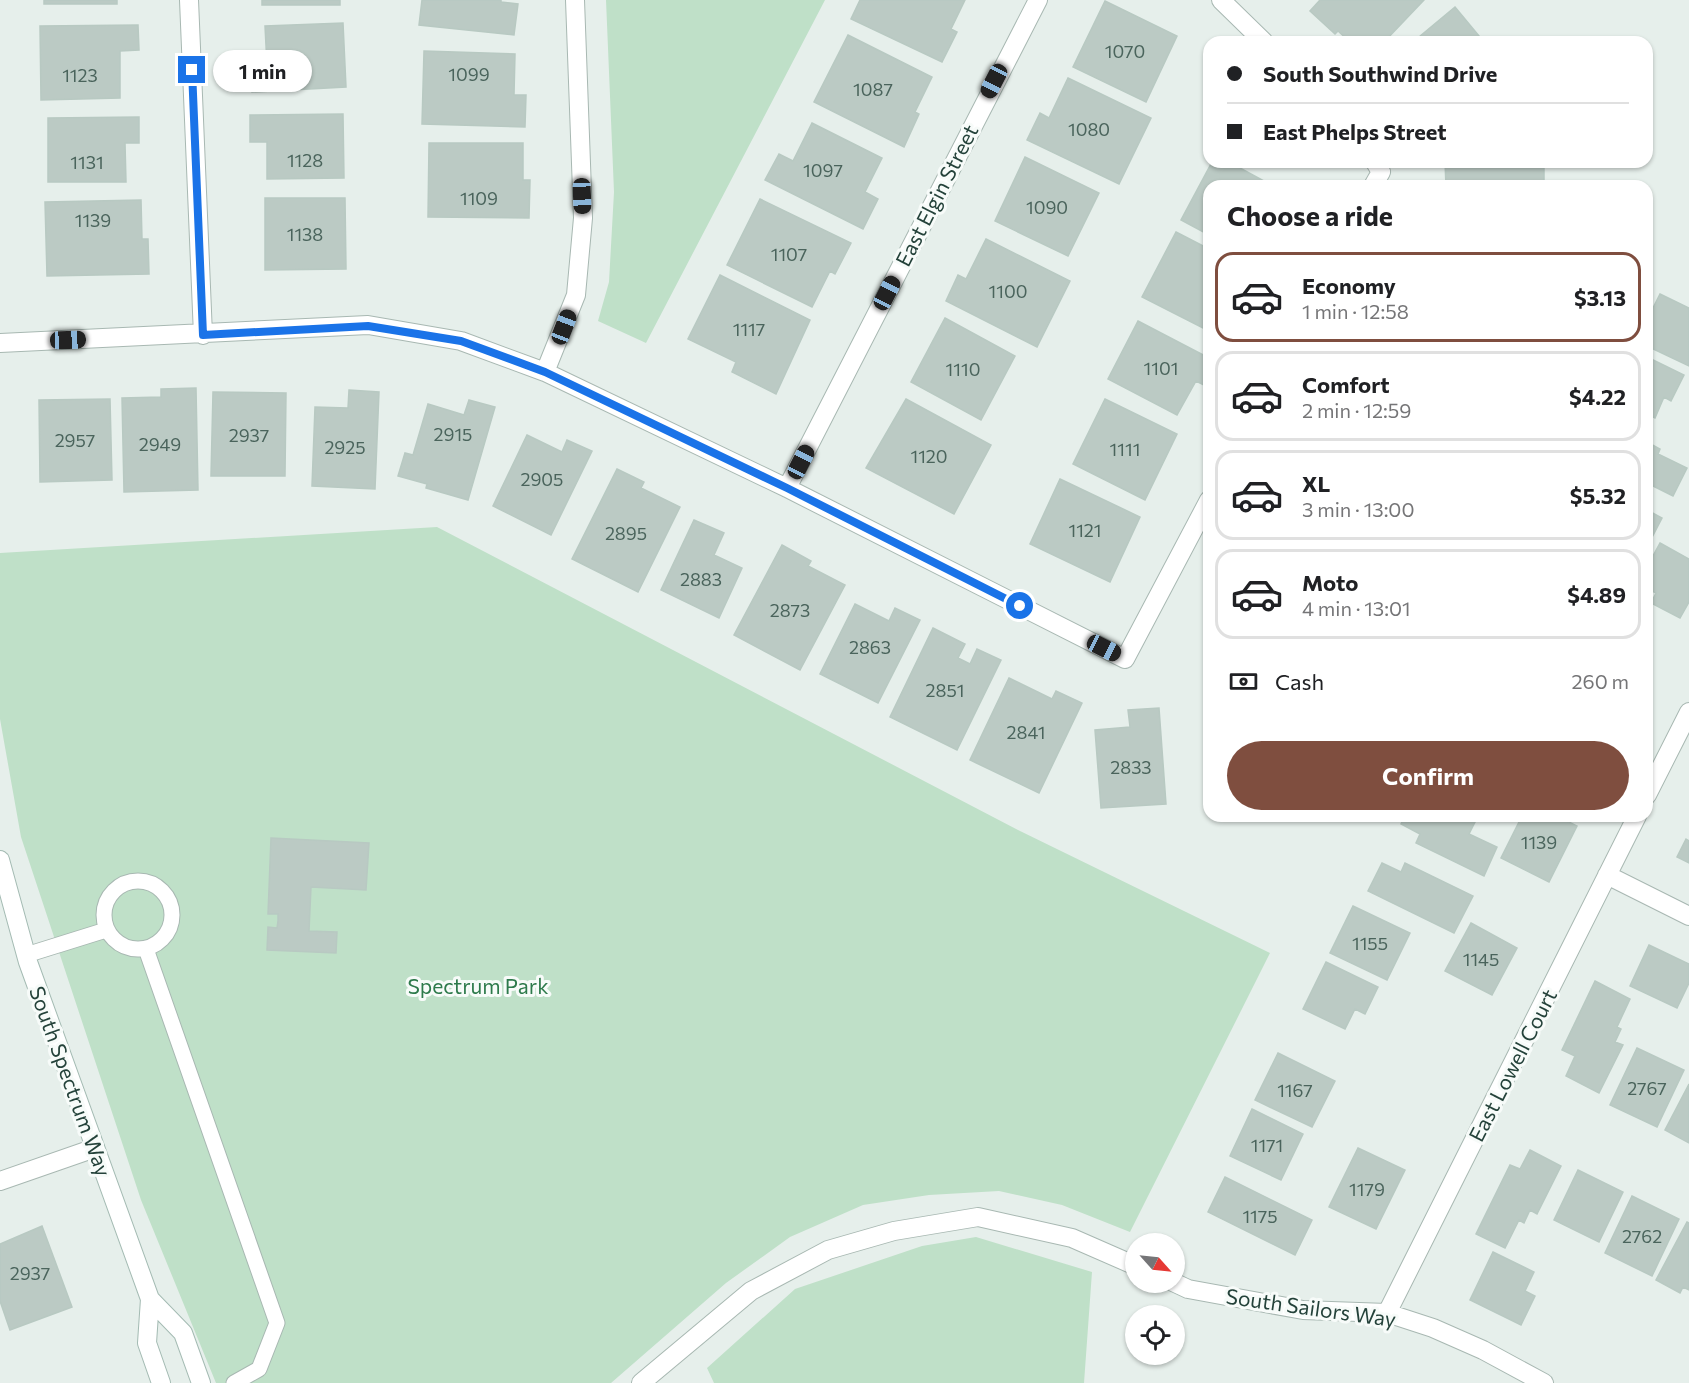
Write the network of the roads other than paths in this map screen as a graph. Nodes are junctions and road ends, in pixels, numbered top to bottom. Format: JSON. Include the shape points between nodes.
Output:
{"nodes":[{"id":1,"x":189,"y":0,"type":"edge"},
{"id":2,"x":575,"y":0,"type":"edge"},
{"id":3,"x":1038,"y":0,"type":"edge"},
{"id":4,"x":1221,"y":0,"type":"edge"},
{"id":5,"x":1258,"y":36,"type":"edge"},
{"id":6,"x":203,"y":335,"type":"junction"},
{"id":7,"x":0,"y":343,"type":"edge"},
{"id":8,"x":545,"y":372,"type":"junction"},
{"id":9,"x":787,"y":488,"type":"junction"},
{"id":10,"x":1203,"y":511,"type":"edge"},
{"id":11,"x":1689,"y":712,"type":"edge"},
{"id":12,"x":1653,"y":783,"type":"edge"},
{"id":13,"x":1634,"y":822,"type":"edge"},
{"id":14,"x":0,"y":860,"type":"edge"},
{"id":15,"x":1607,"y":875,"type":"junction"},
{"id":16,"x":1689,"y":916,"type":"edge"},
{"id":17,"x":106,"y":930,"type":"junction"},
{"id":18,"x":146,"y":949,"type":"junction"},
{"id":19,"x":26,"y":955,"type":"junction"},
{"id":20,"x":95,"y":1148,"type":"junction"},
{"id":21,"x":0,"y":1181,"type":"edge"},
{"id":22,"x":1125,"y":1261,"type":"edge"},
{"id":23,"x":1185,"y":1288,"type":"edge"},
{"id":24,"x":150,"y":1299,"type":"junction"},
{"id":25,"x":1387,"y":1313,"type":"junction"},
{"id":26,"x":161,"y":1383,"type":"edge"},
{"id":27,"x":201,"y":1383,"type":"edge"},
{"id":28,"x":234,"y":1383,"type":"edge"},
{"id":29,"x":641,"y":1383,"type":"edge"},
{"id":30,"x":1544,"y":1383,"type":"edge"}],
"edges":[{"from":1,"to":6,"type":"street"},
{"from":2,"to":8,"type":"street","via":[[583,218],[576,295]]},
{"from":3,"to":9,"type":"street","name":"East Elgin Street"},
{"from":4,"to":5,"type":"street"},
{"from":6,"to":7,"type":"street"},
{"from":6,"to":8,"type":"street","via":[[368,326],[461,341]]},
{"from":8,"to":9,"type":"street"},
{"from":9,"to":10,"type":"street","via":[[1125,659]]},
{"from":11,"to":12,"type":"street"},
{"from":13,"to":15,"type":"street","name":"East Lowell Court"},
{"from":14,"to":19,"type":"street","name":"South Spectrum Way"},
{"from":15,"to":16,"type":"street"},
{"from":15,"to":25,"type":"street","name":"East Lowell Court"},
{"from":17,"to":18,"type":"lane","via":[[123,947]]},
{"from":17,"to":18,"type":"lane","via":[[104,906],[109,895],[129,882],[150,883],[167,897],[172,917],[164,938]]},
{"from":17,"to":19,"type":"lane"},
{"from":18,"to":28,"type":"lane","via":[[277,1323],[258,1369]]},
{"from":19,"to":20,"type":"street","name":"South Spectrum Way"},
{"from":20,"to":21,"type":"street"},
{"from":20,"to":24,"type":"street","name":"South Spectrum Way"},
{"from":22,"to":29,"type":"street","via":[[1072,1238],[978,1217],[894,1231],[828,1250],[751,1291]]},
{"from":23,"to":25,"type":"street","name":"South Sailors Way","via":[[1303,1310]]},
{"from":24,"to":26,"type":"street","name":"South Spectrum Way","via":[[147,1343]]},
{"from":24,"to":27,"type":"street","name":"South Spectrum Way","via":[[183,1333]]},
{"from":25,"to":30,"type":"street","name":"South Sailors Way","via":[[1483,1350]]}]}
